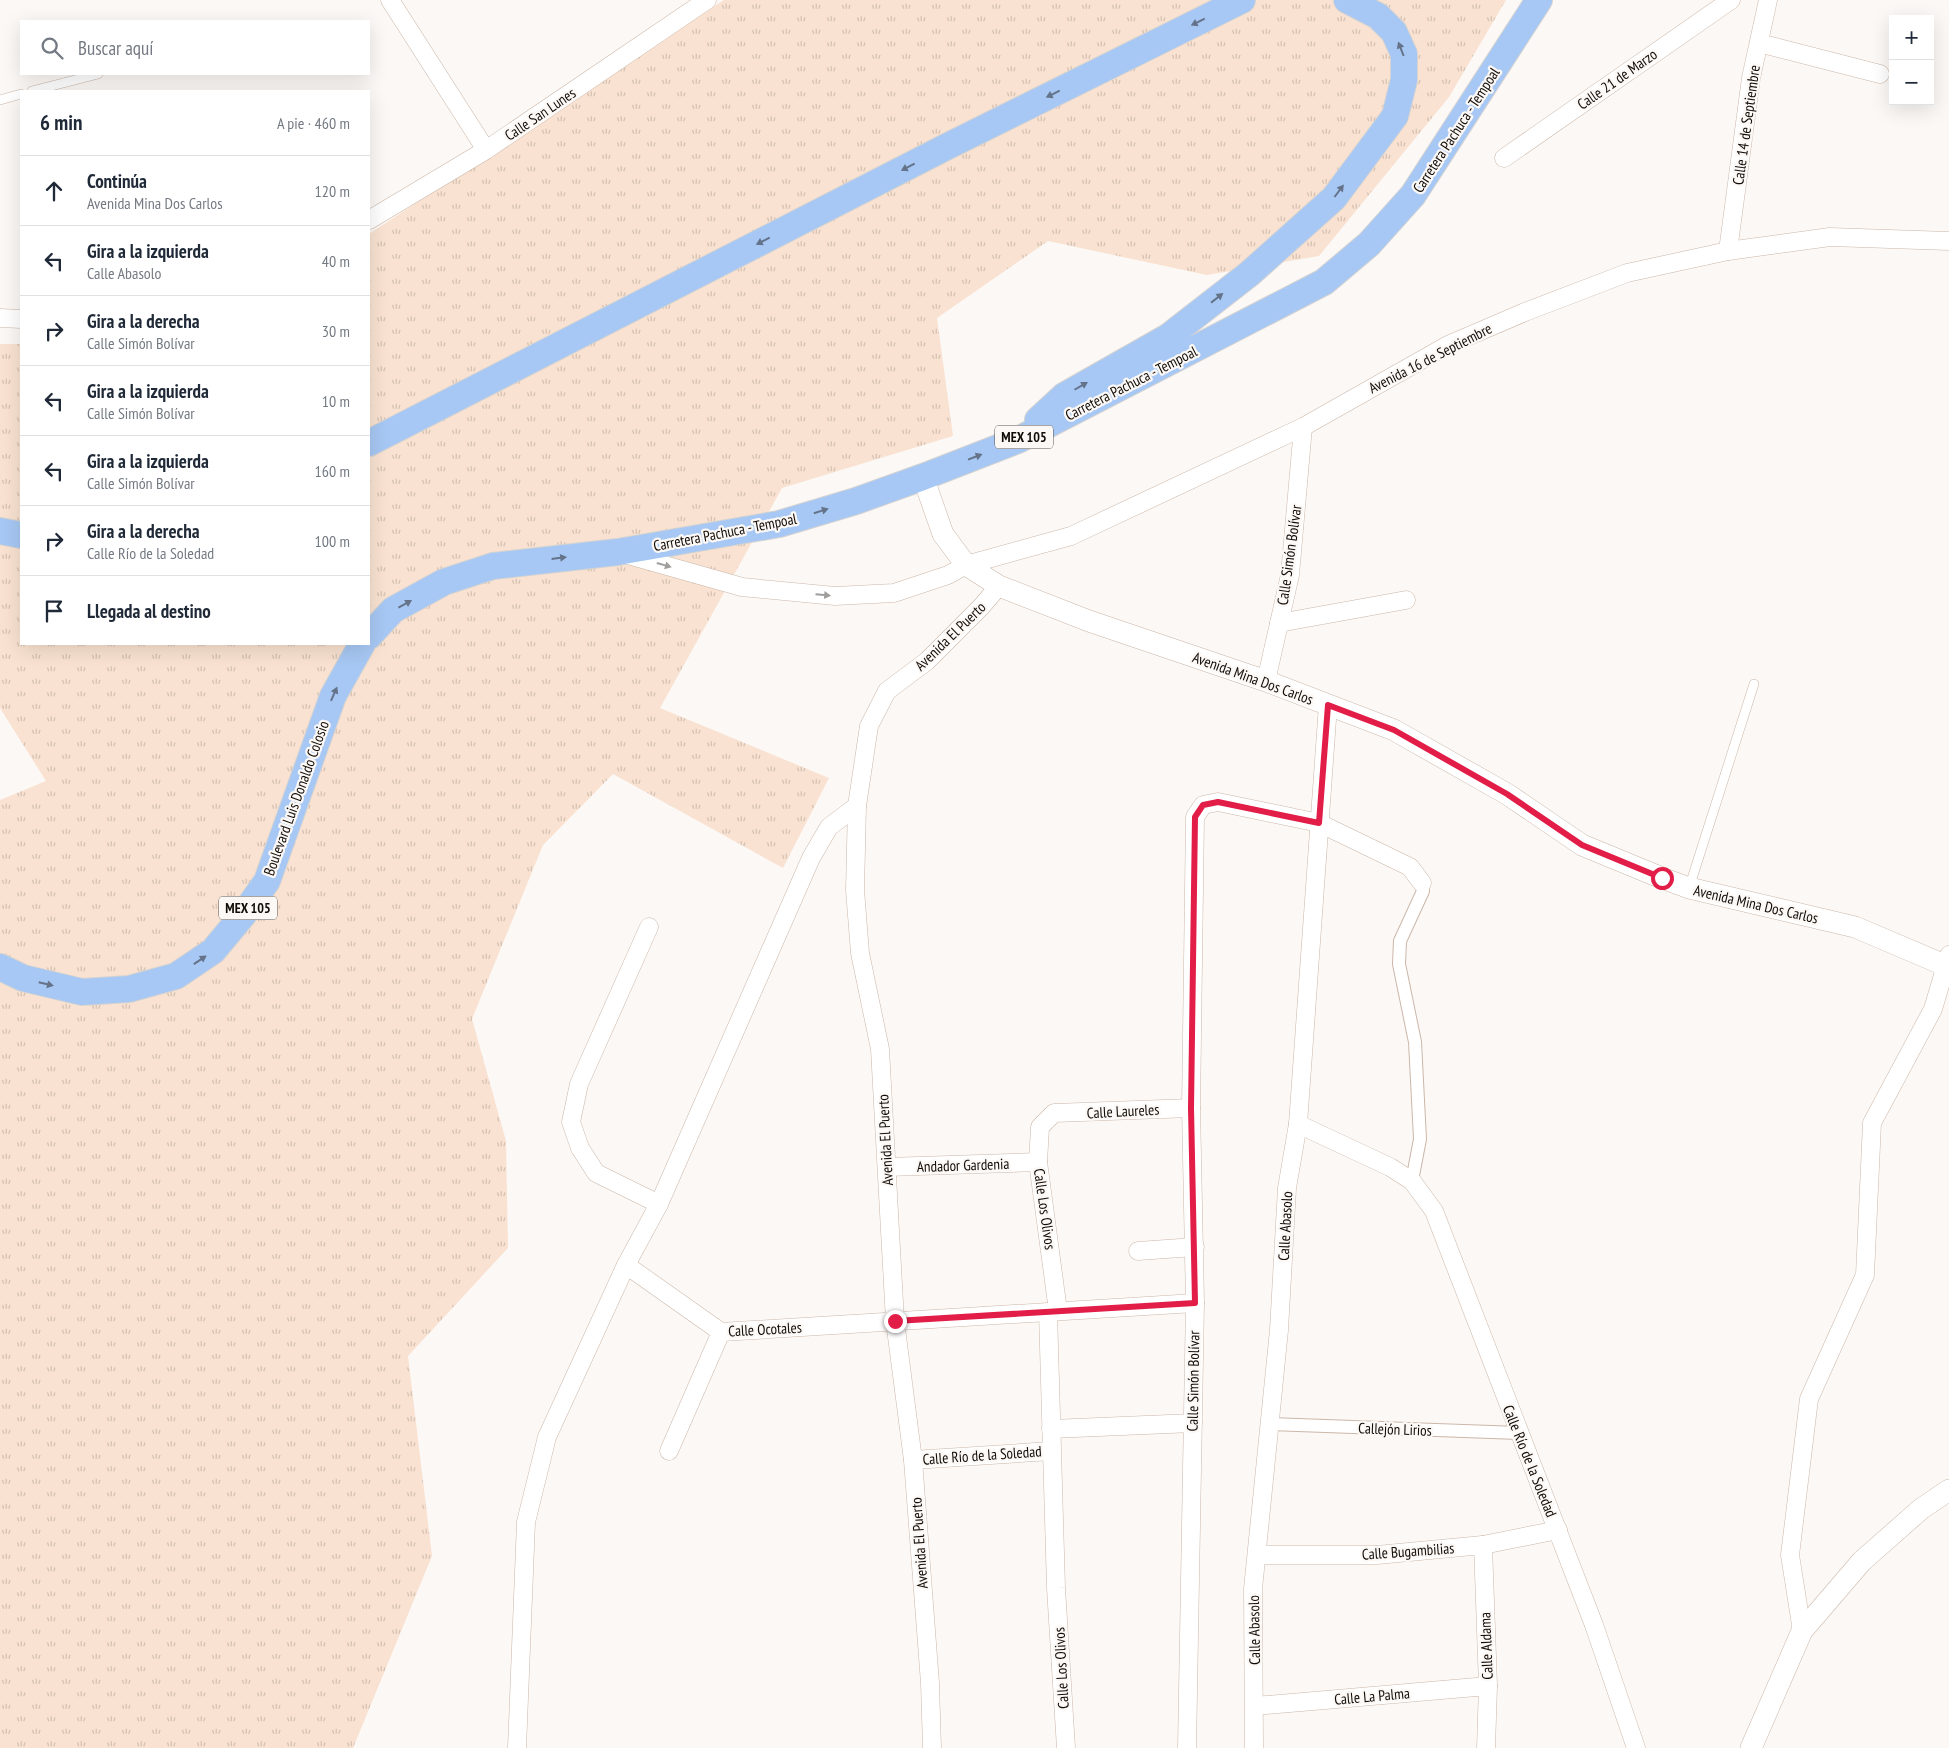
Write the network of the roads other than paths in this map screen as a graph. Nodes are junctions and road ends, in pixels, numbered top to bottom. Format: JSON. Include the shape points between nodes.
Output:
{"nodes":[{"id":1,"x":390,"y":0,"type":"edge"},
{"id":2,"x":708,"y":0,"type":"edge"},
{"id":3,"x":1242,"y":0,"type":"edge"},
{"id":4,"x":1347,"y":0,"type":"edge"},
{"id":5,"x":1540,"y":0,"type":"edge"},
{"id":6,"x":1731,"y":0,"type":"edge"},
{"id":7,"x":1768,"y":0,"type":"edge"},
{"id":8,"x":1759,"y":43,"type":"junction"},
{"id":9,"x":1880,"y":74,"type":"dead end"},
{"id":10,"x":94,"y":75,"type":"edge"},
{"id":11,"x":36,"y":90,"type":"edge"},
{"id":12,"x":20,"y":94,"type":"edge"},
{"id":13,"x":0,"y":100,"type":"edge"},
{"id":14,"x":486,"y":150,"type":"junction"},
{"id":15,"x":1504,"y":158,"type":"dead end"},
{"id":16,"x":370,"y":219,"type":"edge"},
{"id":17,"x":1949,"y":241,"type":"edge"},
{"id":18,"x":1728,"y":251,"type":"junction"},
{"id":19,"x":0,"y":318,"type":"edge"},
{"id":20,"x":20,"y":319,"type":"edge"},
{"id":21,"x":1303,"y":427,"type":"junction"},
{"id":22,"x":1018,"y":440,"type":"junction"},
{"id":23,"x":370,"y":442,"type":"edge"},
{"id":24,"x":923,"y":477,"type":"junction"},
{"id":25,"x":0,"y":532,"type":"edge"},
{"id":26,"x":20,"y":535,"type":"edge"},
{"id":27,"x":618,"y":552,"type":"junction"},
{"id":28,"x":966,"y":565,"type":"junction"},
{"id":29,"x":999,"y":586,"type":"junction"},
{"id":30,"x":1406,"y":600,"type":"dead end"},
{"id":31,"x":1279,"y":623,"type":"junction"},
{"id":32,"x":370,"y":634,"type":"edge"},
{"id":33,"x":361,"y":645,"type":"edge"},
{"id":34,"x":1266,"y":682,"type":"junction"},
{"id":35,"x":1754,"y":684,"type":"dead end"},
{"id":36,"x":1328,"y":705,"type":"junction"},
{"id":37,"x":857,"y":806,"type":"junction"},
{"id":38,"x":1319,"y":823,"type":"junction"},
{"id":39,"x":1422,"y":883,"type":"joint"},
{"id":40,"x":1689,"y":888,"type":"junction"},
{"id":41,"x":649,"y":926,"type":"dead end"},
{"id":42,"x":1948,"y":962,"type":"edge"},
{"id":43,"x":0,"y":967,"type":"edge"},
{"id":44,"x":1191,"y":1108,"type":"junction"},
{"id":45,"x":1054,"y":1113,"type":"joint"},
{"id":46,"x":1298,"y":1124,"type":"junction"},
{"id":47,"x":1038,"y":1162,"type":"junction"},
{"id":48,"x":887,"y":1167,"type":"junction"},
{"id":49,"x":1412,"y":1181,"type":"junction"},
{"id":50,"x":659,"y":1204,"type":"junction"},
{"id":51,"x":1195,"y":1248,"type":"junction"},
{"id":52,"x":1138,"y":1251,"type":"dead end"},
{"id":53,"x":626,"y":1265,"type":"junction"},
{"id":54,"x":1195,"y":1303,"type":"junction"},
{"id":55,"x":1053,"y":1311,"type":"junction"},
{"id":56,"x":895,"y":1321,"type":"junction"},
{"id":57,"x":721,"y":1332,"type":"junction"},
{"id":58,"x":1192,"y":1423,"type":"junction"},
{"id":59,"x":1270,"y":1424,"type":"junction"},
{"id":60,"x":1051,"y":1429,"type":"junction"},
{"id":61,"x":1519,"y":1434,"type":"junction"},
{"id":62,"x":669,"y":1451,"type":"dead end"},
{"id":63,"x":1051,"y":1451,"type":"junction"},
{"id":64,"x":913,"y":1460,"type":"junction"},
{"id":65,"x":1949,"y":1490,"type":"edge"},
{"id":66,"x":1558,"y":1530,"type":"junction"},
{"id":67,"x":1483,"y":1545,"type":"junction"},
{"id":68,"x":1257,"y":1555,"type":"junction"},
{"id":69,"x":1056,"y":1588,"type":"joint"},
{"id":70,"x":1802,"y":1631,"type":"junction"},
{"id":71,"x":1488,"y":1686,"type":"junction"},
{"id":72,"x":1255,"y":1706,"type":"junction"},
{"id":73,"x":1755,"y":1745,"type":"edge"},
{"id":74,"x":517,"y":1748,"type":"edge"},
{"id":75,"x":932,"y":1748,"type":"edge"},
{"id":76,"x":1066,"y":1748,"type":"edge"},
{"id":77,"x":1187,"y":1748,"type":"edge"},
{"id":78,"x":1254,"y":1748,"type":"edge"},
{"id":79,"x":1486,"y":1748,"type":"edge"},
{"id":80,"x":1636,"y":1748,"type":"edge"}],
"edges":[{"from":1,"to":14,"type":"street"},
{"from":2,"to":14,"type":"street","name":"Calle San Lunes"},
{"from":3,"to":23,"type":"main road","one_way":true,"via":[[928,156]]},
{"from":22,"to":4,"type":"main road","one_way":true,"via":[[1064,396],[1168,337],[1249,274],[1334,198],[1394,116],[1404,80],[1404,54],[1394,32],[1378,16]]},
{"from":5,"to":22,"type":"main road","name":"Carretera Pachuca - Tempoal","number":"MEX 105","via":[[1413,195],[1369,244],[1324,282]]},
{"from":6,"to":15,"type":"street","name":"Calle 21 de Marzo"},
{"from":7,"to":8,"type":"street","name":"Calle 14 de Septiembre"},
{"from":8,"to":9,"type":"street"},
{"from":8,"to":18,"type":"street","name":"Calle 14 de Septiembre","via":[[1751,78]]},
{"from":10,"to":11,"type":"lane"},
{"from":12,"to":13,"type":"lane"},
{"from":14,"to":16,"type":"street","name":"Calle San Lunes"},
{"from":17,"to":18,"type":"street","name":"Avenida 16 de Septiembre","via":[[1830,237]]},
{"from":18,"to":21,"type":"street","name":"Avenida 16 de Septiembre","via":[[1627,273],[1525,312],[1448,345]]},
{"from":19,"to":20,"type":"street"},
{"from":21,"to":28,"type":"street","name":"Avenida 16 de Septiembre","via":[[1071,536]]},
{"from":21,"to":31,"type":"street","name":"Calle Simón Bolívar","via":[[1290,575]]},
{"from":24,"to":22,"type":"main road","name":"Carretera Pachuca - Tempoal","number":"MEX 105","one_way":true},
{"from":27,"to":24,"type":"main road","name":"Carretera Pachuca - Tempoal","number":"MEX 105","one_way":true,"via":[[779,524]]},
{"from":24,"to":28,"type":"street","name":"Avenida Mina Dos Carlos","via":[[943,534]]},
{"from":25,"to":26,"type":"main road"},
{"from":27,"to":28,"type":"street","one_way":true,"via":[[742,588],[835,596],[894,593],[948,575]]},
{"from":32,"to":27,"type":"main road","name":"Carretera Pachuca - Tempoal","number":"MEX 105","one_way":true,"via":[[393,610],[444,582],[493,566]]},
{"from":28,"to":29,"type":"street","name":"Avenida Mina Dos Carlos"},
{"from":29,"to":34,"type":"street","name":"Avenida Mina Dos Carlos"},
{"from":29,"to":37,"type":"street","name":"Avenida El Puerto","via":[[927,661],[886,691],[869,726]]},
{"from":30,"to":31,"type":"street"},
{"from":31,"to":34,"type":"street","name":"Calle Simón Bolívar"},
{"from":43,"to":33,"type":"main road","name":"Boulevard Luis Donaldo Colosio","number":"MEX 105","one_way":true,"via":[[23,978],[82,992],[129,989],[176,976],[213,951],[243,916],[267,880],[333,696]]},
{"from":34,"to":36,"type":"street","name":"Avenida Mina Dos Carlos"},
{"from":35,"to":40,"type":"lane"},
{"from":36,"to":38,"type":"street","name":"Calle Abasolo"},
{"from":36,"to":40,"type":"street","name":"Avenida Mina Dos Carlos","via":[[1394,730],[1507,794],[1582,845]]},
{"from":37,"to":48,"type":"street","name":"Avenida El Puerto","via":[[856,908],[860,953],[880,1049]]},
{"from":37,"to":50,"type":"street","via":[[828,827],[811,858]]},
{"from":38,"to":39,"type":"street","name":"Calle Simón Bolívar","via":[[1410,867]]},
{"from":38,"to":44,"type":"street","name":"Calle Simón Bolívar","via":[[1218,802],[1203,805],[1195,817]]},
{"from":38,"to":46,"type":"street","name":"Calle Abasolo"},
{"from":39,"to":49,"type":"street","via":[[1423,891],[1399,949],[1399,964],[1415,1042],[1420,1139]]},
{"from":40,"to":42,"type":"street","name":"Avenida Mina Dos Carlos","via":[[1855,927]]},
{"from":41,"to":50,"type":"street","via":[[579,1084],[571,1122],[580,1148],[596,1173]]},
{"from":42,"to":70,"type":"street","via":[[1933,1010],[1872,1123],[1864,1275],[1809,1399],[1790,1555]]},
{"from":44,"to":45,"type":"street","name":"Calle Laureles"},
{"from":44,"to":51,"type":"street","name":"Calle Simón Bolívar"},
{"from":45,"to":47,"type":"street","name":"Calle Los Olivos","via":[[1040,1127]]},
{"from":46,"to":49,"type":"street","via":[[1390,1167]]},
{"from":46,"to":59,"type":"street","name":"Calle Abasolo","via":[[1287,1188]]},
{"from":47,"to":48,"type":"street","name":"Andador Gardenia"},
{"from":47,"to":55,"type":"street","name":"Calle Los Olivos"},
{"from":48,"to":56,"type":"street","name":"Avenida El Puerto"},
{"from":49,"to":61,"type":"street","name":"Calle Río de la Soledad","via":[[1434,1211]]},
{"from":50,"to":53,"type":"street"},
{"from":51,"to":52,"type":"street"},
{"from":51,"to":54,"type":"street","name":"Calle Simón Bolívar"},
{"from":53,"to":57,"type":"street","name":"Calle Ocotales"},
{"from":53,"to":74,"type":"street","via":[[547,1436],[526,1522]]},
{"from":54,"to":55,"type":"street"},
{"from":54,"to":58,"type":"street","name":"Calle Simón Bolívar"},
{"from":55,"to":56,"type":"street"},
{"from":55,"to":60,"type":"street","name":"Calle Río de la Soledad"},
{"from":56,"to":57,"type":"street","name":"Calle Ocotales"},
{"from":56,"to":64,"type":"street","name":"Avenida El Puerto"},
{"from":57,"to":62,"type":"street"},
{"from":58,"to":60,"type":"street"},
{"from":58,"to":77,"type":"street","name":"Calle Simón Bolívar"},
{"from":59,"to":61,"type":"street","name":"Callejón Lirios"},
{"from":59,"to":68,"type":"street","name":"Calle Abasolo"},
{"from":60,"to":63,"type":"street","name":"Calle Río de la Soledad"},
{"from":61,"to":66,"type":"street","name":"Calle Río de la Soledad"},
{"from":63,"to":64,"type":"street","name":"Calle Río de la Soledad"},
{"from":63,"to":69,"type":"street","name":"Calle Río de la Soledad"},
{"from":64,"to":75,"type":"street","name":"Avenida El Puerto"},
{"from":65,"to":70,"type":"street","via":[[1921,1509],[1862,1561]]},
{"from":66,"to":67,"type":"street","name":"Calle Bugambilias"},
{"from":66,"to":80,"type":"street","name":"Calle Río de la Soledad"},
{"from":67,"to":68,"type":"street","name":"Calle Bugambilias","via":[[1377,1555]]},
{"from":67,"to":71,"type":"street","name":"Calle Aldama"},
{"from":68,"to":72,"type":"street","name":"Calle Abasolo","via":[[1253,1589]]},
{"from":69,"to":76,"type":"street","name":"Calle Los Olivos"},
{"from":70,"to":73,"type":"street"},
{"from":71,"to":72,"type":"street","name":"Calle La Palma"},
{"from":71,"to":79,"type":"street","name":"Calle Aldama"},
{"from":72,"to":78,"type":"street","name":"Calle Abasolo"}]}
